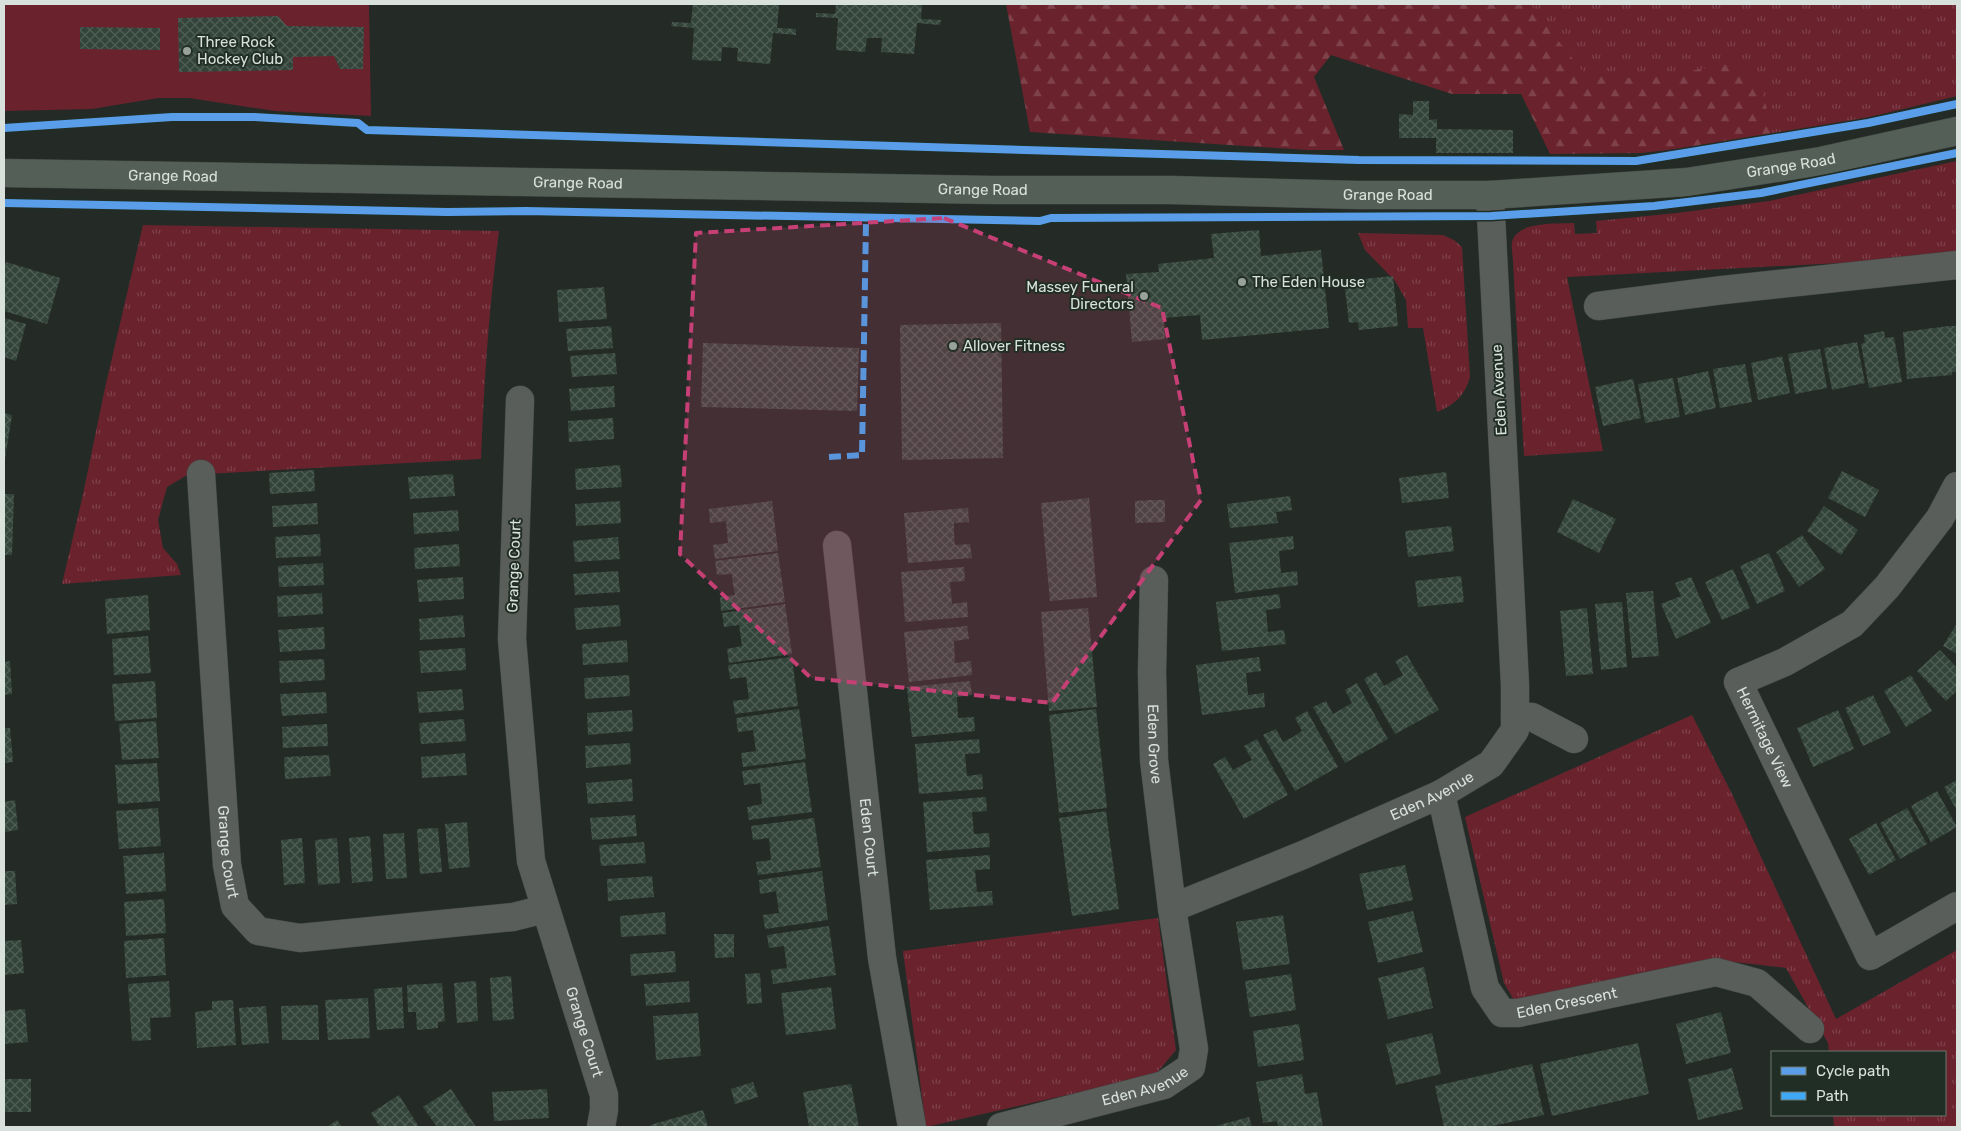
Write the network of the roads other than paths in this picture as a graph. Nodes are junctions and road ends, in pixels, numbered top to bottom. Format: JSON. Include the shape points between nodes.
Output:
{"nodes":[{"id":1,"x":1957,"y":130,"type":"edge"},
{"id":2,"x":4,"y":173,"type":"edge"},
{"id":3,"x":1490,"y":195,"type":"junction"},
{"id":4,"x":1957,"y":264,"type":"edge"},
{"id":5,"x":1598,"y":306,"type":"dead end"},
{"id":6,"x":520,"y":400,"type":"dead end"},
{"id":7,"x":201,"y":474,"type":"dead end"},
{"id":8,"x":1957,"y":486,"type":"edge"},
{"id":9,"x":836,"y":545,"type":"dead end"},
{"id":10,"x":1154,"y":580,"type":"dead end"},
{"id":11,"x":1515,"y":723,"type":"junction"},
{"id":12,"x":1574,"y":739,"type":"dead end"},
{"id":13,"x":1442,"y":794,"type":"junction"},
{"id":14,"x":1957,"y":906,"type":"edge"},
{"id":15,"x":1172,"y":908,"type":"junction"},
{"id":16,"x":546,"y":909,"type":"junction"},
{"id":17,"x":1810,"y":1029,"type":"dead end"},
{"id":18,"x":601,"y":1127,"type":"edge"},
{"id":19,"x":912,"y":1127,"type":"edge"},
{"id":20,"x":1001,"y":1127,"type":"edge"}],
"edges":[{"from":1,"to":3,"type":"main road","name":"Grange Road","via":[[1821,161],[1687,182]]},
{"from":2,"to":3,"type":"main road","name":"Grange Road"},
{"from":3,"to":11,"type":"street","name":"Eden Avenue"},
{"from":4,"to":5,"type":"street"},
{"from":6,"to":16,"type":"street","name":"Grange Court","via":[[512,639],[531,861]]},
{"from":7,"to":16,"type":"street","name":"Grange Court","via":[[227,865],[235,906],[258,931],[300,938],[513,917]]},
{"from":8,"to":14,"type":"street","name":"Hermitage View","via":[[1940,518],[1887,587],[1852,624],[1785,662],[1738,682],[1870,956]]},
{"from":9,"to":19,"type":"street","name":"Eden Court","via":[[882,958]]},
{"from":10,"to":15,"type":"street","name":"Eden Grove","via":[[1154,760]]},
{"from":11,"to":12,"type":"street","via":[[1532,717]]},
{"from":11,"to":13,"type":"street","name":"Eden Avenue","via":[[1491,764]]},
{"from":13,"to":15,"type":"street","name":"Eden Avenue"},
{"from":13,"to":17,"type":"street","name":"Eden Crescent","via":[[1485,988],[1502,1013],[1527,1011],[1716,972],[1757,982]]},
{"from":15,"to":20,"type":"street","name":"Eden Avenue","via":[[1194,1049],[1191,1068],[1164,1085]]},
{"from":16,"to":18,"type":"street","name":"Grange Court","via":[[604,1095]]}]}
